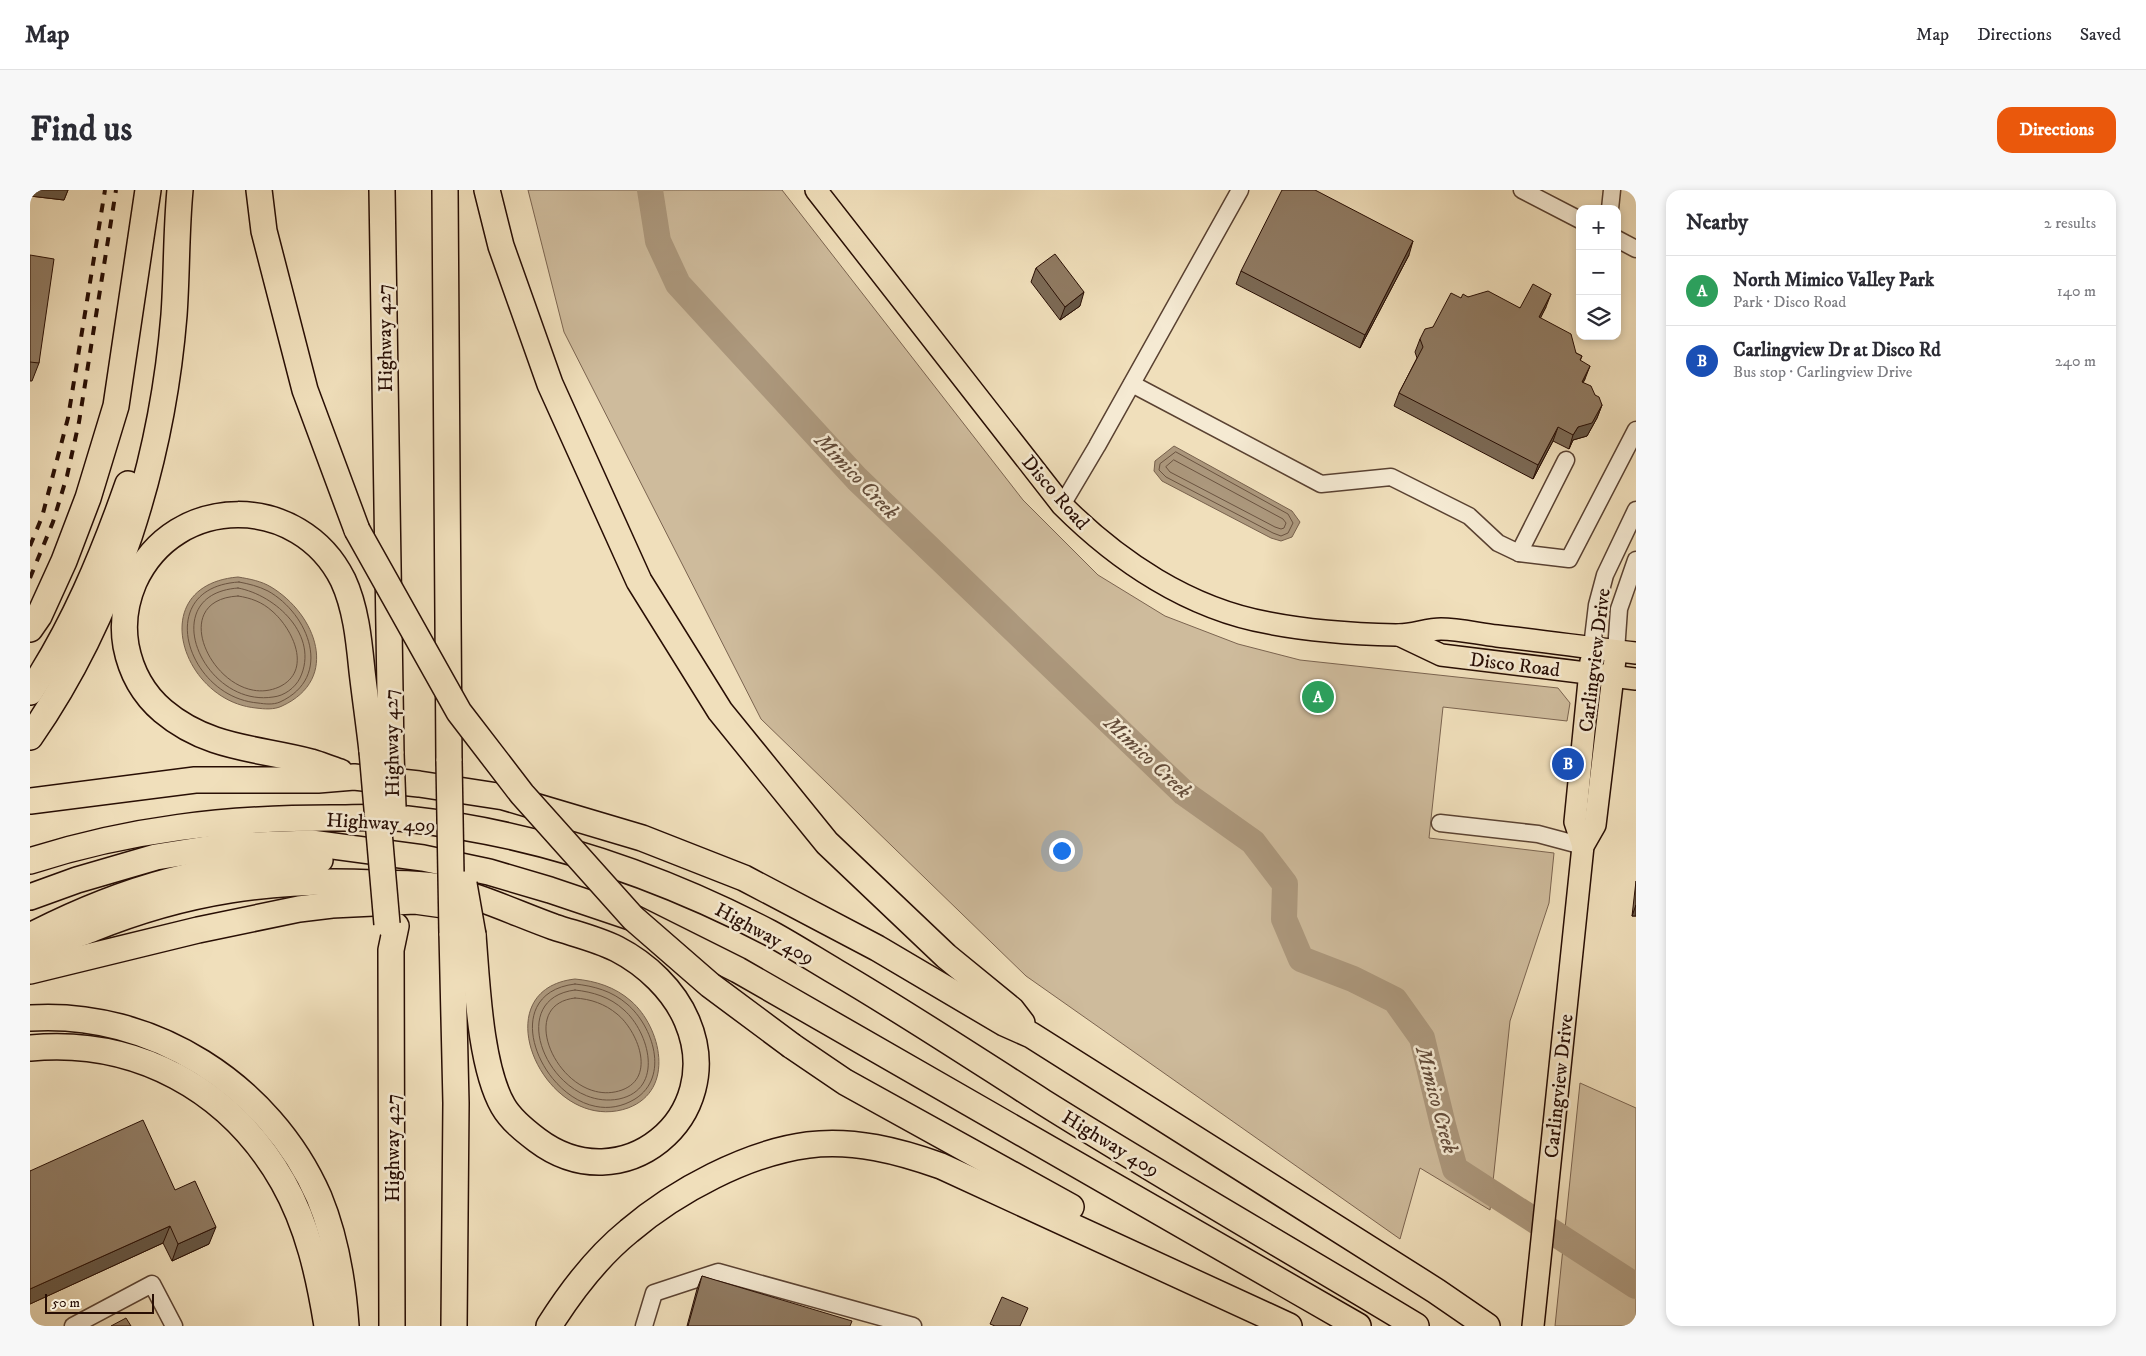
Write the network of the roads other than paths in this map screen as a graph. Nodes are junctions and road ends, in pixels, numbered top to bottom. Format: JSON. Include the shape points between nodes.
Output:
{"nodes":[{"id":1,"x":148,"y":190,"type":"edge"},
{"id":2,"x":259,"y":190,"type":"edge"},
{"id":3,"x":382,"y":190,"type":"edge"},
{"id":4,"x":445,"y":190,"type":"edge"},
{"id":5,"x":487,"y":190,"type":"edge"},
{"id":6,"x":816,"y":190,"type":"edge"},
{"id":7,"x":1240,"y":190,"type":"edge"},
{"id":8,"x":1522,"y":190,"type":"edge"},
{"id":9,"x":1612,"y":190,"type":"edge"},
{"id":10,"x":179,"y":200,"type":"edge"},
{"id":11,"x":1610,"y":205,"type":"edge"},
{"id":12,"x":1576,"y":218,"type":"edge"},
{"id":13,"x":1621,"y":241,"type":"edge"},
{"id":14,"x":1636,"y":249,"type":"edge"},
{"id":15,"x":1132,"y":384,"type":"junction"},
{"id":16,"x":1636,"y":430,"type":"edge"},
{"id":17,"x":1566,"y":460,"type":"dead end"},
{"id":18,"x":1062,"y":505,"type":"junction"},
{"id":19,"x":1636,"y":510,"type":"edge"},
{"id":20,"x":1519,"y":553,"type":"junction"},
{"id":21,"x":1636,"y":560,"type":"edge"},
{"id":22,"x":30,"y":629,"type":"edge"},
{"id":23,"x":1398,"y":635,"type":"junction"},
{"id":24,"x":1592,"y":647,"type":"junction"},
{"id":25,"x":1626,"y":652,"type":"edge"},
{"id":26,"x":1590,"y":673,"type":"junction"},
{"id":27,"x":1613,"y":676,"type":"junction"},
{"id":28,"x":1636,"y":679,"type":"edge"},
{"id":29,"x":30,"y":692,"type":"edge"},
{"id":30,"x":33,"y":733,"type":"edge"},
{"id":31,"x":382,"y":753,"type":"junction"},
{"id":32,"x":354,"y":777,"type":"junction"},
{"id":33,"x":30,"y":801,"type":"edge"},
{"id":34,"x":1440,"y":824,"type":"dead end"},
{"id":35,"x":183,"y":827,"type":"junction"},
{"id":36,"x":30,"y":845,"type":"edge"},
{"id":37,"x":1583,"y":846,"type":"junction"},
{"id":38,"x":423,"y":858,"type":"junction"},
{"id":39,"x":30,"y":861,"type":"edge"},
{"id":40,"x":30,"y":897,"type":"edge"},
{"id":41,"x":521,"y":915,"type":"junction"},
{"id":42,"x":463,"y":934,"type":"junction"},
{"id":43,"x":37,"y":944,"type":"edge"},
{"id":44,"x":30,"y":971,"type":"edge"},
{"id":45,"x":30,"y":1018,"type":"edge"},
{"id":46,"x":1032,"y":1035,"type":"junction"},
{"id":47,"x":30,"y":1048,"type":"edge"},
{"id":48,"x":73,"y":1326,"type":"edge"},
{"id":49,"x":174,"y":1326,"type":"edge"},
{"id":50,"x":327,"y":1326,"type":"edge"},
{"id":51,"x":346,"y":1326,"type":"edge"},
{"id":52,"x":392,"y":1326,"type":"edge"},
{"id":53,"x":454,"y":1326,"type":"edge"},
{"id":54,"x":549,"y":1326,"type":"edge"},
{"id":55,"x":644,"y":1326,"type":"edge"},
{"id":56,"x":912,"y":1326,"type":"edge"},
{"id":57,"x":1289,"y":1326,"type":"edge"},
{"id":58,"x":1358,"y":1326,"type":"edge"},
{"id":59,"x":1416,"y":1326,"type":"edge"},
{"id":60,"x":1487,"y":1326,"type":"edge"},
{"id":61,"x":1533,"y":1326,"type":"edge"}],
"edges":[{"from":1,"to":22,"type":"highway","via":[[116,406],[88,498],[64,561]]},
{"from":2,"to":57,"type":"highway","bridge":true,"via":[[264,231],[305,390],[358,530],[459,712],[522,794],[633,918],[710,984],[846,1082]]},
{"from":3,"to":31,"type":"highway","name":"Highway 427"},
{"from":4,"to":42,"type":"highway","bridge":true,"via":[[450,805]]},
{"from":5,"to":46,"type":"highway","via":[[501,246],[554,393],[639,581],[720,711],[827,843],[946,956],[1012,1010]]},
{"from":6,"to":18,"type":"main road","name":"Disco Road"},
{"from":7,"to":15,"type":"street"},
{"from":8,"to":12,"type":"street"},
{"from":9,"to":11,"type":"street"},
{"from":10,"to":29,"type":"highway","via":[[149,409],[138,456],[92,580]]},
{"from":10,"to":30,"type":"highway","via":[[174,315],[162,409],[140,502],[97,620],[75,665]]},
{"from":13,"to":14,"type":"street"},
{"from":15,"to":18,"type":"street"},
{"from":15,"to":20,"type":"street","via":[[1321,484],[1391,477],[1469,516],[1498,543]]},
{"from":16,"to":20,"type":"street","via":[[1569,559]]},
{"from":17,"to":20,"type":"street"},
{"from":18,"to":23,"type":"main road","name":"Disco Road","via":[[1121,558],[1171,587],[1230,613],[1303,628]]},
{"from":19,"to":24,"type":"street","name":"Carlingview Drive","via":[[1605,575],[1597,605]]},
{"from":21,"to":25,"type":"street","name":"Carlingview Drive","via":[[1619,609]]},
{"from":23,"to":24,"type":"main road","name":"Disco Road","via":[[1441,629]]},
{"from":23,"to":26,"type":"main road","name":"Disco Road","via":[[1441,655]]},
{"from":24,"to":25,"type":"main road","name":"Disco Road"},
{"from":24,"to":26,"type":"main road","name":"Carlingview Drive"},
{"from":25,"to":27,"type":"main road","name":"Carlingview Drive"},
{"from":26,"to":27,"type":"main road","name":"Disco Road"},
{"from":26,"to":37,"type":"main road","name":"Carlingview Drive","via":[[1575,822]]},
{"from":27,"to":28,"type":"main road","name":"Disco Road"},
{"from":27,"to":37,"type":"main road","name":"Carlingview Drive","via":[[1595,825]]},
{"from":31,"to":32,"type":"highway","via":[[351,605],[343,581],[326,554],[291,526],[243,514],[200,520],[174,532],[148,559],[136,579],[129,594],[124,624],[130,663],[151,700],[188,730],[215,741],[310,762]]},
{"from":31,"to":52,"type":"highway","name":"Highway 427","bridge":true,"via":[[392,925]]},
{"from":32,"to":33,"type":"highway","via":[[195,780]]},
{"from":32,"to":46,"type":"highway","via":[[504,797],[642,838],[744,878],[877,948],[1004,1023]]},
{"from":34,"to":37,"type":"street","via":[[1538,834]]},
{"from":35,"to":36,"type":"highway","via":[[121,825]]},
{"from":35,"to":39,"type":"highway","name":"Highway 409","via":[[127,834]]},
{"from":35,"to":59,"type":"highway","name":"Highway 409","via":[[269,818],[405,818],[495,833],[564,849],[704,900],[774,935],[908,1014],[1044,1102]]},
{"from":37,"to":61,"type":"main road","name":"Carlingview Drive"},
{"from":38,"to":40,"type":"highway","name":"Highway 409","via":[[311,843],[225,846],[156,857]]},
{"from":38,"to":43,"type":"highway","via":[[289,861],[196,873],[115,897],[71,915]]},
{"from":38,"to":58,"type":"highway","name":"Highway 409","via":[[489,872],[550,890],[636,919],[689,944]]},
{"from":41,"to":42,"type":"highway","via":[[615,948],[653,974],[680,1005],[696,1050],[697,1076],[693,1093],[675,1125],[641,1153],[612,1162],[586,1162],[541,1143],[520,1127],[504,1106],[490,1070]]},
{"from":41,"to":43,"type":"highway","via":[[486,900],[433,886],[304,881],[176,900]]},
{"from":41,"to":44,"type":"highway","via":[[415,902],[332,906],[264,916]]},
{"from":42,"to":53,"type":"highway","via":[[456,1103]]},
{"from":45,"to":51,"type":"highway","via":[[91,1021],[155,1038],[209,1066],[254,1102],[290,1145],[318,1196],[337,1252]]},
{"from":46,"to":60,"type":"highway"},
{"from":47,"to":50,"type":"highway","via":[[96,1049],[141,1059],[197,1088],[232,1116],[269,1159],[299,1216],[313,1258]]},
{"from":48,"to":49,"type":"street","via":[[152,1284]]},
{"from":54,"to":57,"type":"highway","via":[[568,1296],[608,1250],[629,1230],[668,1203],[710,1178],[751,1160],[808,1145],[832,1144],[898,1151],[941,1166]]},
{"from":55,"to":56,"type":"street","via":[[654,1293],[718,1272]]}]}
